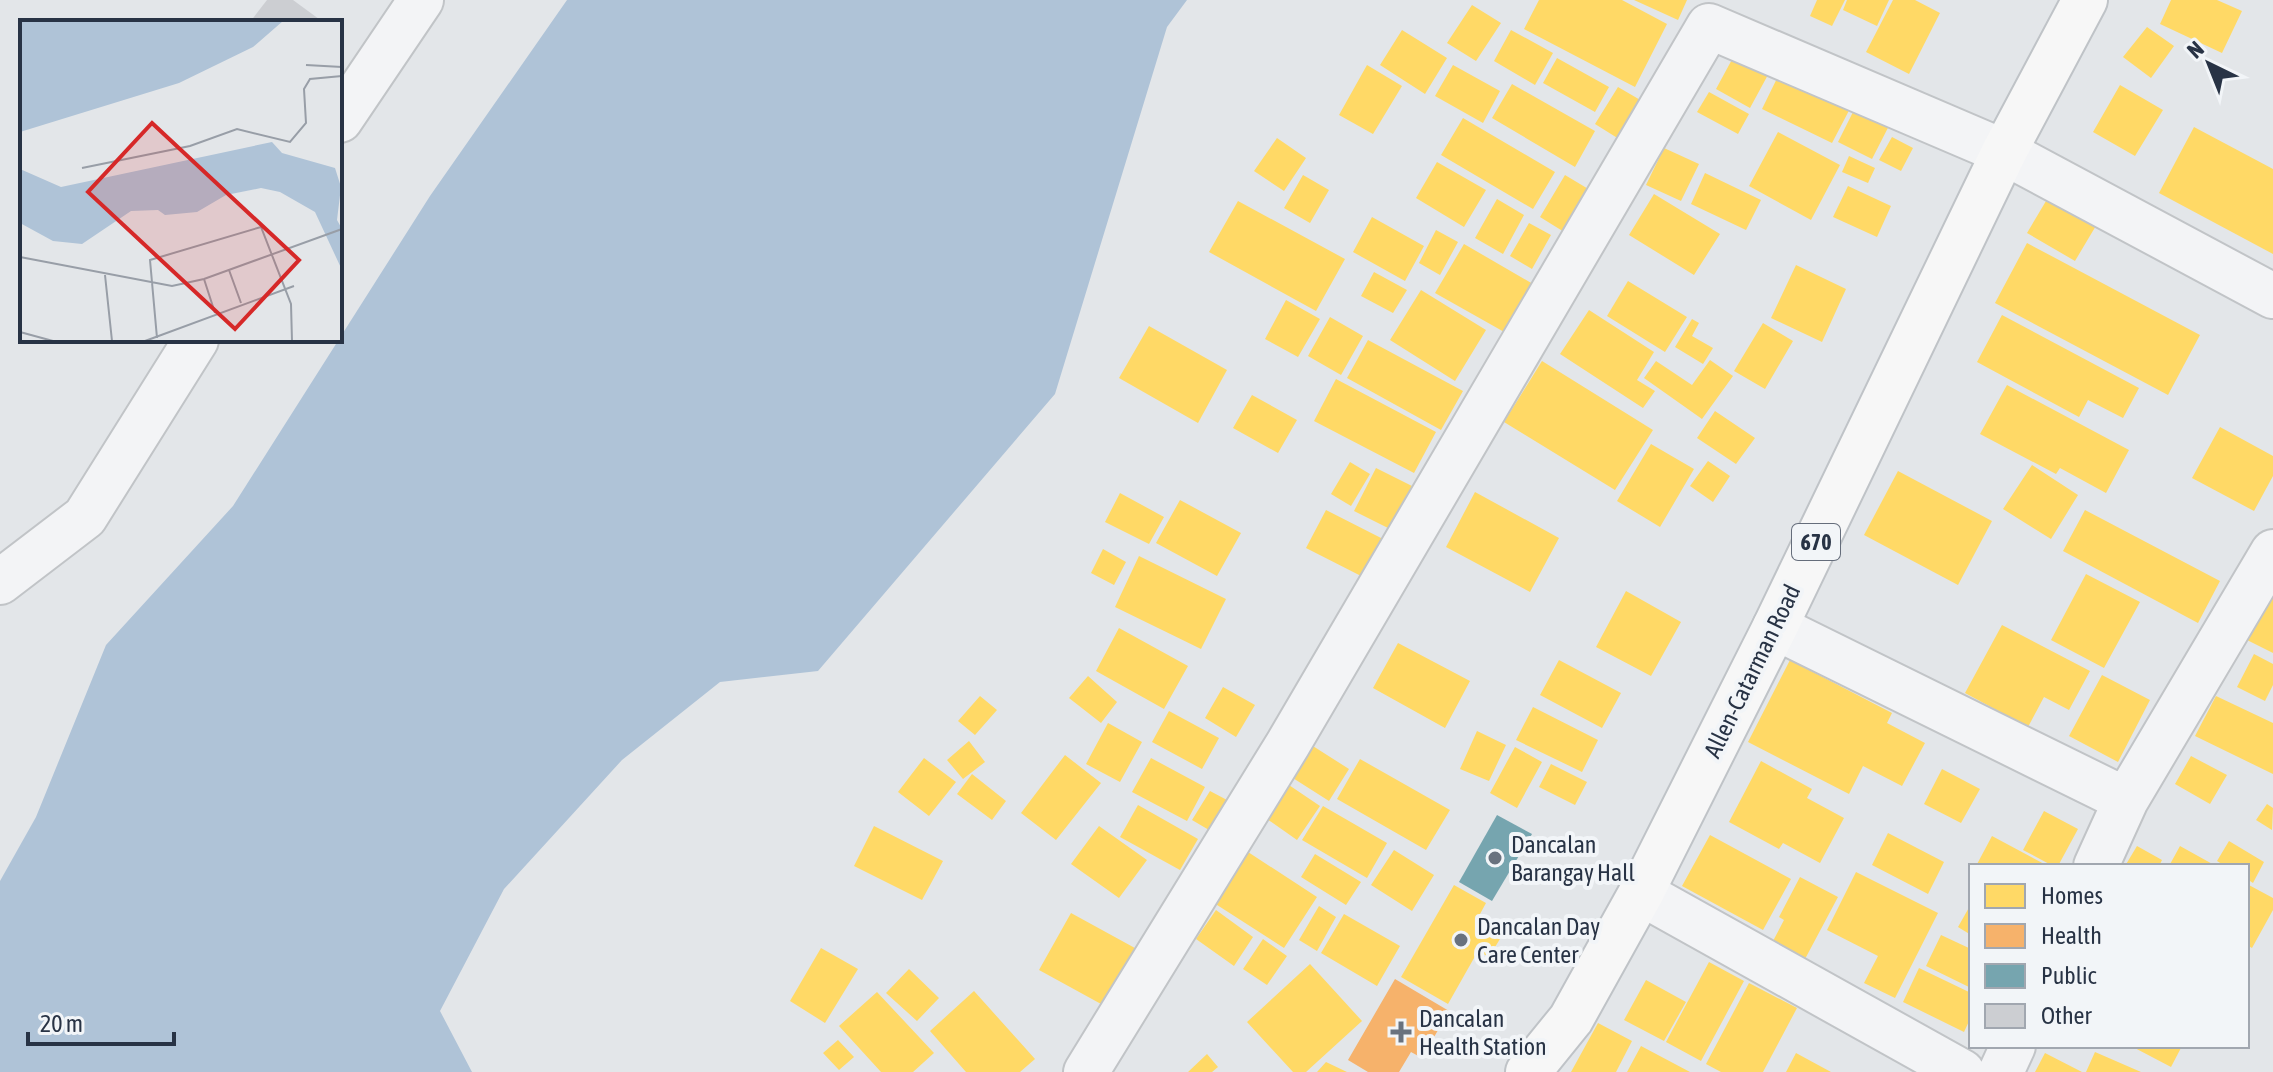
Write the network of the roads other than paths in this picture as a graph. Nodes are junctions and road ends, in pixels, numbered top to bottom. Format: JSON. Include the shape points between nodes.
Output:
{"nodes":[{"id":1,"x":421,"y":0,"type":"edge"},
{"id":2,"x":2085,"y":0,"type":"edge"},
{"id":3,"x":342,"y":117,"type":"edge"},
{"id":4,"x":2004,"y":152,"type":"junction"},
{"id":5,"x":2273,"y":296,"type":"edge"},
{"id":6,"x":195,"y":342,"type":"edge"},
{"id":7,"x":2273,"y":552,"type":"edge"},
{"id":8,"x":0,"y":582,"type":"edge"},
{"id":9,"x":1775,"y":627,"type":"junction"},
{"id":10,"x":2126,"y":800,"type":"junction"},
{"id":11,"x":2097,"y":864,"type":"edge"},
{"id":12,"x":1641,"y":893,"type":"junction"},
{"id":13,"x":2012,"y":1048,"type":"edge"},
{"id":14,"x":1086,"y":1072,"type":"edge"},
{"id":15,"x":1528,"y":1072,"type":"edge"},
{"id":16,"x":1962,"y":1072,"type":"edge"},
{"id":17,"x":2001,"y":1072,"type":"edge"}],
"edges":[{"from":1,"to":3,"type":"street"},
{"from":2,"to":4,"type":"main road","name":"Allen-Catarman Road","number":"670"},
{"from":4,"to":5,"type":"street"},
{"from":4,"to":9,"type":"main road","name":"Allen-Catarman Road","number":"670"},
{"from":4,"to":14,"type":"street","via":[[1709,26],[1288,744]]},
{"from":6,"to":8,"type":"street","via":[[85,517]]},
{"from":7,"to":10,"type":"street"},
{"from":9,"to":10,"type":"street"},
{"from":9,"to":12,"type":"main road","name":"Allen-Catarman Road","number":"670"},
{"from":10,"to":11,"type":"street"},
{"from":12,"to":15,"type":"main road","name":"Allen-Catarman Road","number":"670","via":[[1571,1019]]},
{"from":12,"to":16,"type":"street"},
{"from":13,"to":17,"type":"street"}]}
